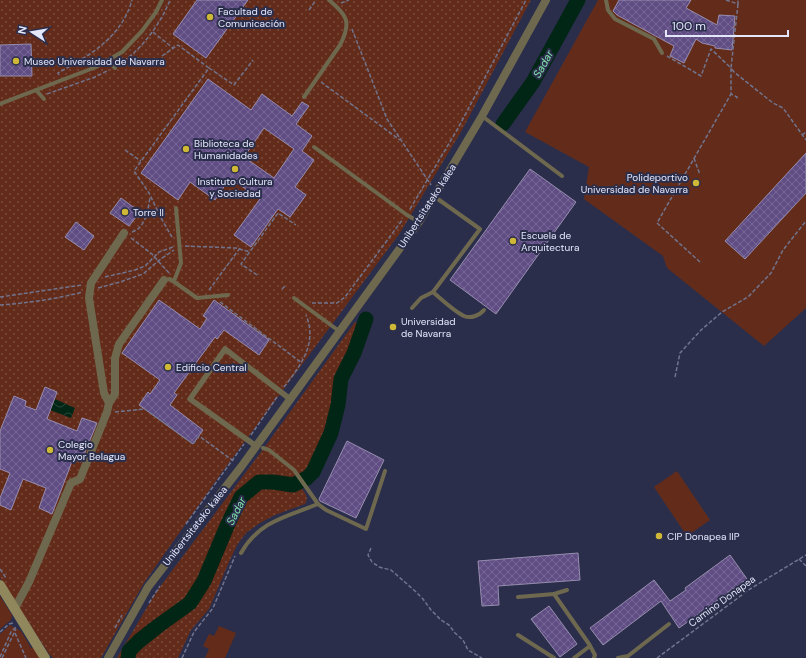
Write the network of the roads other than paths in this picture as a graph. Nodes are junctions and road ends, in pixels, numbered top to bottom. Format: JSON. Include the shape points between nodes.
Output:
{"nodes":[{"id":1,"x":162,"y":0,"type":"edge"},
{"id":2,"x":328,"y":0,"type":"edge"},
{"id":3,"x":546,"y":0,"type":"edge"},
{"id":4,"x":606,"y":0,"type":"edge"},
{"id":5,"x":662,"y":53,"type":"road end"},
{"id":6,"x":108,"y":61,"type":"junction"},
{"id":7,"x":115,"y":68,"type":"dead end"},
{"id":8,"x":36,"y":90,"type":"junction"},
{"id":9,"x":304,"y":97,"type":"dead end"},
{"id":10,"x":44,"y":99,"type":"dead end"},
{"id":11,"x":0,"y":104,"type":"edge"},
{"id":12,"x":482,"y":116,"type":"junction"},
{"id":13,"x":314,"y":147,"type":"dead end"},
{"id":14,"x":562,"y":176,"type":"dead end"},
{"id":15,"x":434,"y":193,"type":"junction"},
{"id":16,"x":176,"y":208,"type":"dead end"},
{"id":17,"x":419,"y":222,"type":"junction"},
{"id":18,"x":124,"y":233,"type":"road end"},
{"id":19,"x":169,"y":280,"type":"junction"},
{"id":20,"x":433,"y":292,"type":"junction"},
{"id":21,"x":228,"y":295,"type":"dead end"},
{"id":22,"x":294,"y":298,"type":"dead end"},
{"id":23,"x":412,"y":308,"type":"dead end"},
{"id":24,"x":484,"y":310,"type":"dead end"},
{"id":25,"x":339,"y":331,"type":"junction"},
{"id":26,"x":290,"y":399,"type":"junction"},
{"id":27,"x":109,"y":403,"type":"junction"},
{"id":28,"x":260,"y":447,"type":"junction"},
{"id":29,"x":385,"y":471,"type":"dead end"},
{"id":30,"x":318,"y":504,"type":"junction"},
{"id":31,"x":239,"y":553,"type":"road end"},
{"id":32,"x":0,"y":586,"type":"edge"},
{"id":33,"x":567,"y":590,"type":"dead end"},
{"id":34,"x":554,"y":594,"type":"junction"},
{"id":35,"x":518,"y":596,"type":"dead end"},
{"id":36,"x":14,"y":608,"type":"junction"},
{"id":37,"x":669,"y":624,"type":"dead end"},
{"id":38,"x":518,"y":635,"type":"dead end"},
{"id":39,"x":590,"y":646,"type":"junction"},
{"id":40,"x":45,"y":658,"type":"edge"},
{"id":41,"x":108,"y":658,"type":"edge"},
{"id":42,"x":554,"y":658,"type":"edge"},
{"id":43,"x":574,"y":658,"type":"edge"},
{"id":44,"x":594,"y":658,"type":"edge"},
{"id":45,"x":618,"y":658,"type":"edge"}],
"edges":[{"from":1,"to":6,"type":"lane","via":[[133,42]]},
{"from":2,"to":9,"type":"lane","via":[[341,10],[346,18],[345,36]]},
{"from":3,"to":12,"type":"street","name":"Unibertsitateko kalea"},
{"from":4,"to":5,"type":"lane","via":[[608,10],[615,19],[654,38]]},
{"from":6,"to":7,"type":"lane"},
{"from":6,"to":8,"type":"lane"},
{"from":8,"to":10,"type":"lane"},
{"from":8,"to":11,"type":"lane"},
{"from":12,"to":14,"type":"lane"},
{"from":12,"to":15,"type":"street","name":"Unibertsitateko kalea"},
{"from":13,"to":17,"type":"lane"},
{"from":15,"to":17,"type":"street","name":"Unibertsitateko kalea"},
{"from":15,"to":20,"type":"lane","via":[[480,229]]},
{"from":16,"to":19,"type":"lane","via":[[181,263]]},
{"from":17,"to":25,"type":"street","name":"Unibertsitateko kalea"},
{"from":18,"to":27,"type":"street","via":[[89,290],[104,393]]},
{"from":19,"to":21,"type":"lane","via":[[197,298]]},
{"from":19,"to":27,"type":"street","via":[[119,344],[114,358],[115,394]]},
{"from":20,"to":23,"type":"lane","via":[[421,298]]},
{"from":20,"to":24,"type":"lane","via":[[465,317],[481,314]]},
{"from":22,"to":25,"type":"lane"},
{"from":25,"to":26,"type":"street","name":"Unibertsitateko kalea"},
{"from":26,"to":28,"type":"street","name":"Unibertsitateko kalea"},
{"from":26,"to":28,"type":"street","via":[[225,349],[190,399]]},
{"from":27,"to":36,"type":"street","via":[[80,480],[71,483]]},
{"from":28,"to":30,"type":"lane","via":[[269,450],[294,470]]},
{"from":28,"to":41,"type":"street","name":"Unibertsitateko kalea","via":[[241,466],[148,587]]},
{"from":29,"to":30,"type":"lane","via":[[366,529]]},
{"from":30,"to":31,"type":"lane","via":[[275,520],[262,528]]},
{"from":32,"to":36,"type":"main road"},
{"from":33,"to":34,"type":"lane"},
{"from":34,"to":35,"type":"lane"},
{"from":34,"to":39,"type":"lane"},
{"from":36,"to":40,"type":"main road"},
{"from":37,"to":45,"type":"lane","via":[[628,656]]},
{"from":38,"to":42,"type":"lane"},
{"from":39,"to":43,"type":"lane"},
{"from":39,"to":44,"type":"lane"}]}
